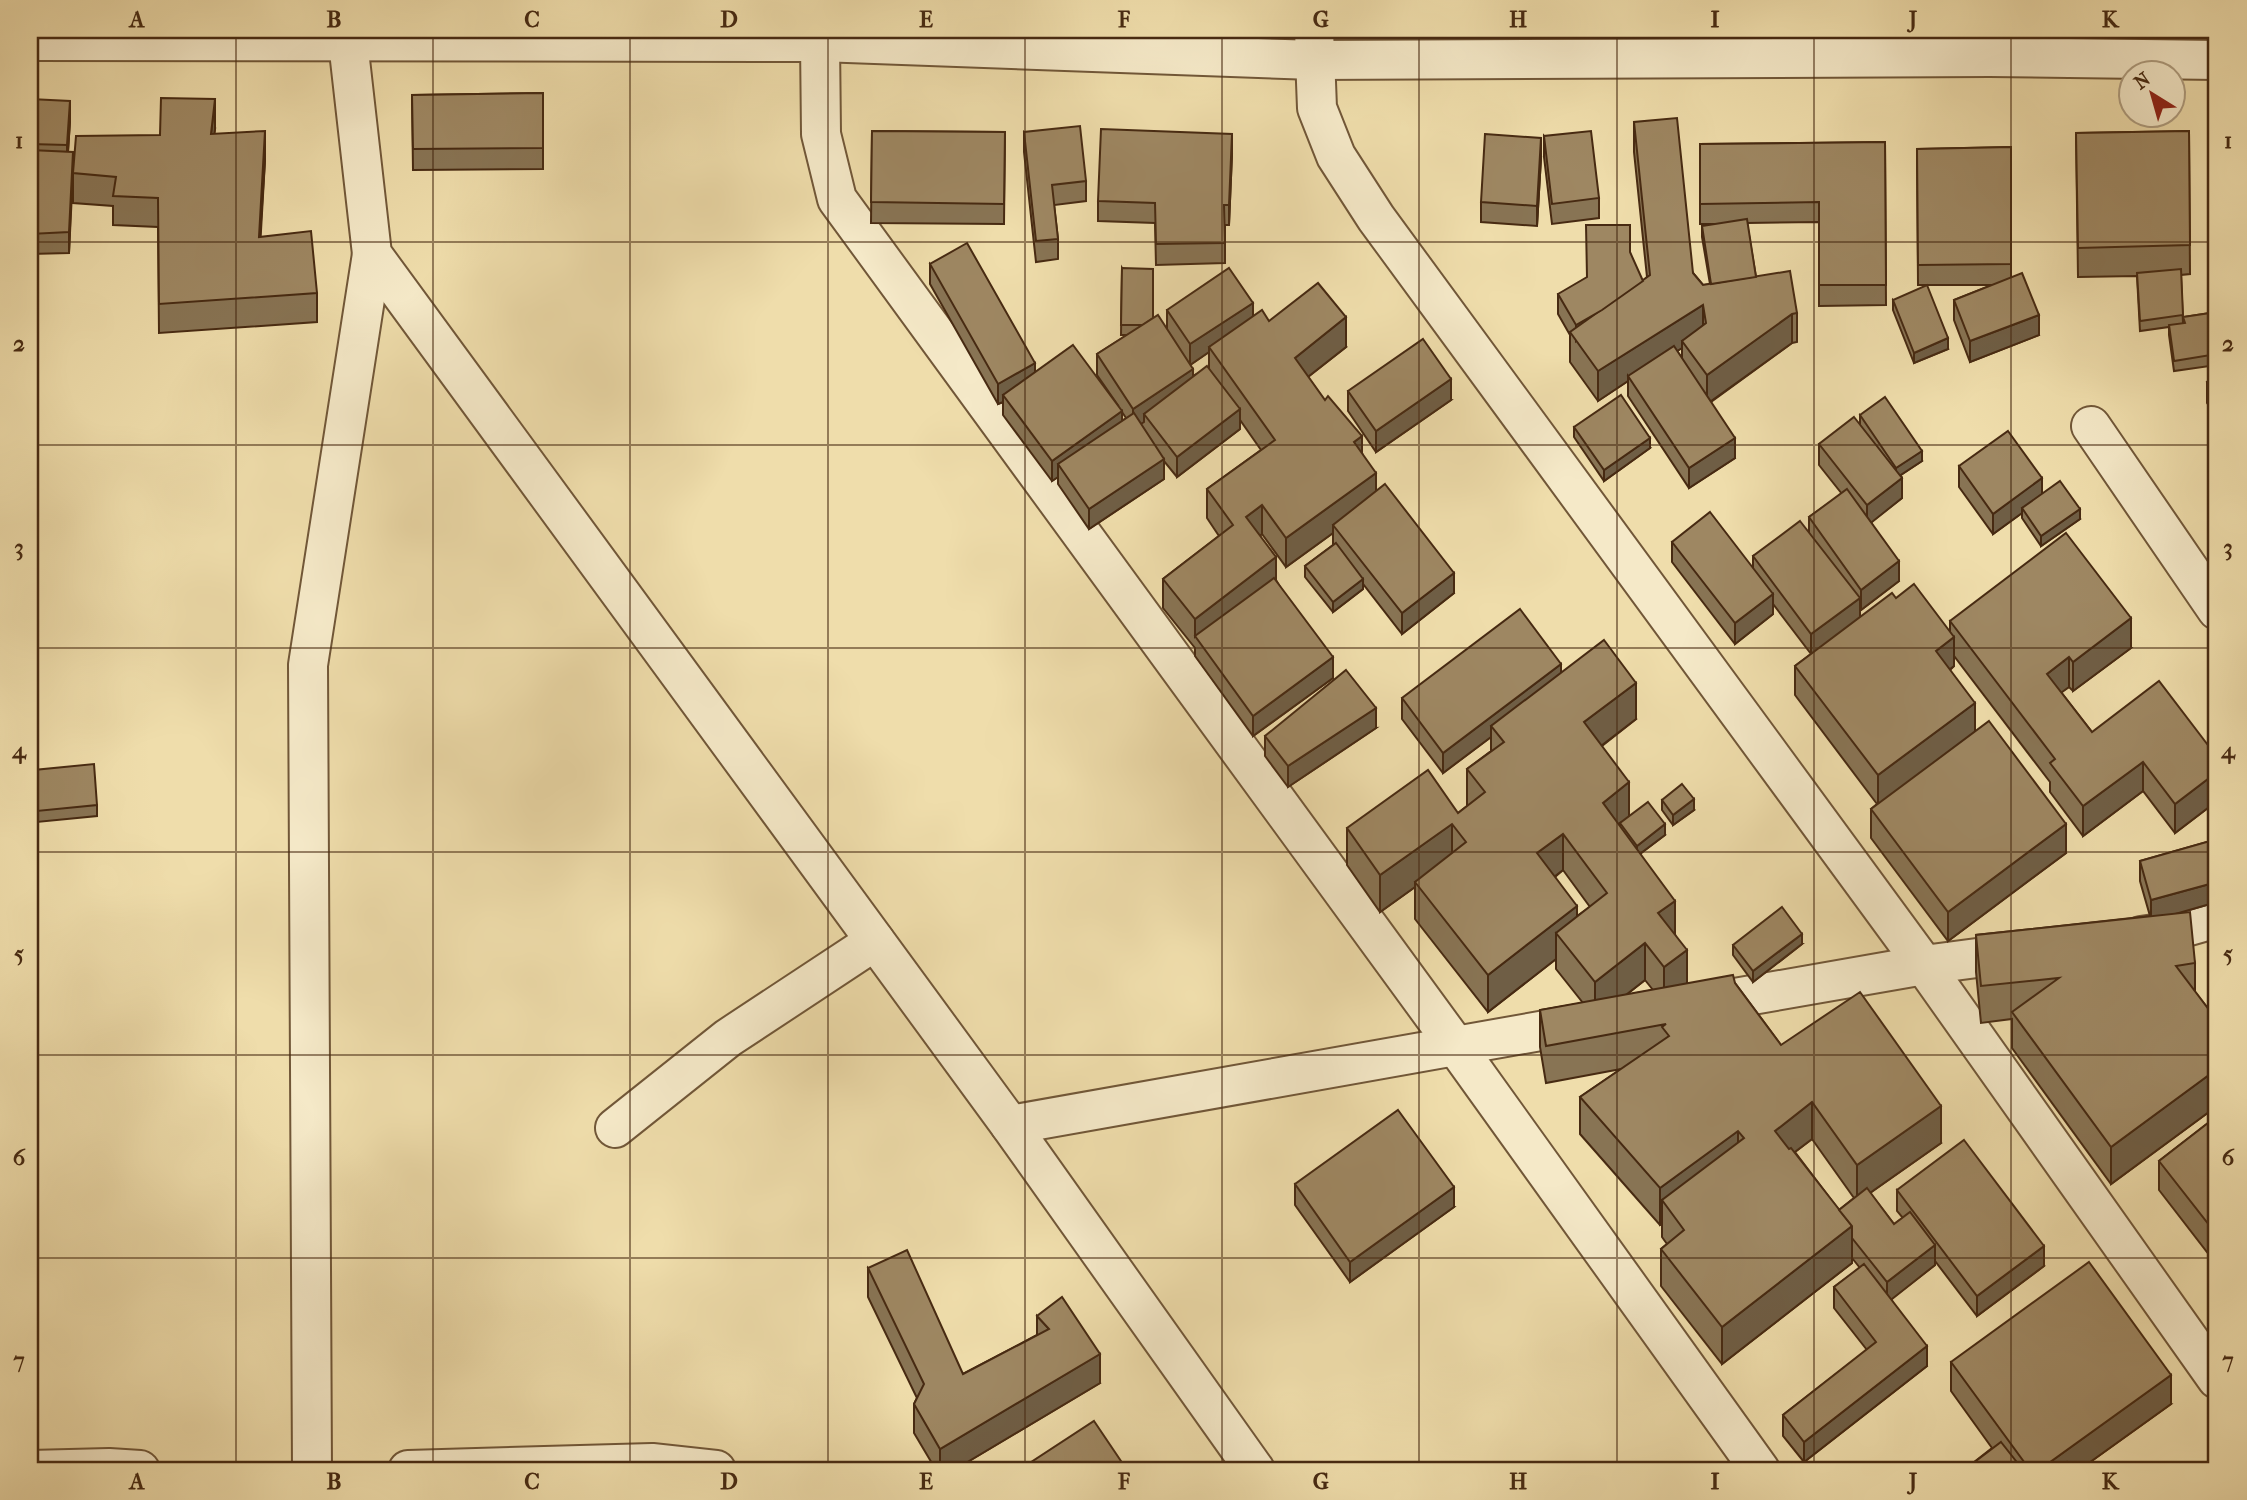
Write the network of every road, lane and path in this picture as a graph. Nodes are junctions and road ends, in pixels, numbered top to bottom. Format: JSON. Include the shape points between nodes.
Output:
{"nodes":[{"id":1,"x":262,"y":36,"type":"edge"},
{"id":2,"x":664,"y":36,"type":"edge"},
{"id":3,"x":30,"y":41,"type":"edge"},
{"id":4,"x":348,"y":42,"type":"junction"},
{"id":5,"x":820,"y":42,"type":"junction"},
{"id":6,"x":1990,"y":43,"type":"edge"},
{"id":7,"x":1314,"y":45,"type":"edge"},
{"id":8,"x":2217,"y":60,"type":"edge"},
{"id":9,"x":372,"y":254,"type":"junction"},
{"id":10,"x":2091,"y":426,"type":"dead end"},
{"id":11,"x":2217,"y":610,"type":"edge"},
{"id":12,"x":2217,"y":918,"type":"edge"},
{"id":13,"x":2114,"y":940,"type":"edge"},
{"id":14,"x":876,"y":941,"type":"junction"},
{"id":15,"x":2059,"y":947,"type":"edge"},
{"id":16,"x":1924,"y":965,"type":"junction"},
{"id":17,"x":1662,"y":1010,"type":"edge"},
{"id":18,"x":1621,"y":1017,"type":"edge"},
{"id":19,"x":1455,"y":1045,"type":"junction"},
{"id":20,"x":1010,"y":1125,"type":"junction"},
{"id":21,"x":615,"y":1128,"type":"dead end"},
{"id":22,"x":2217,"y":1379,"type":"edge"},
{"id":23,"x":30,"y":1470,"type":"edge"},
{"id":24,"x":140,"y":1470,"type":"edge"},
{"id":25,"x":312,"y":1470,"type":"edge"},
{"id":26,"x":408,"y":1470,"type":"edge"},
{"id":27,"x":716,"y":1470,"type":"edge"},
{"id":28,"x":1255,"y":1470,"type":"edge"},
{"id":29,"x":1760,"y":1470,"type":"edge"}],
"edges":[{"from":1,"to":3,"type":"street"},
{"from":1,"to":4,"type":"street"},
{"from":2,"to":4,"type":"street"},
{"from":2,"to":5,"type":"street"},
{"from":4,"to":9,"type":"street"},
{"from":5,"to":7,"type":"street"},
{"from":5,"to":19,"type":"street","via":[[821,134],[837,199]]},
{"from":6,"to":7,"type":"street"},
{"from":6,"to":8,"type":"street"},
{"from":7,"to":16,"type":"street","via":[[1321,120],[1336,156],[1376,218]]},
{"from":9,"to":14,"type":"street"},
{"from":9,"to":25,"type":"street","via":[[308,665]]},
{"from":10,"to":11,"type":"street"},
{"from":12,"to":13,"type":"street"},
{"from":14,"to":20,"type":"street"},
{"from":14,"to":21,"type":"street","via":[[728,1038]]},
{"from":15,"to":16,"type":"street"},
{"from":16,"to":17,"type":"street"},
{"from":16,"to":22,"type":"street"},
{"from":18,"to":19,"type":"street"},
{"from":19,"to":20,"type":"street"},
{"from":19,"to":29,"type":"street"},
{"from":20,"to":28,"type":"street"},
{"from":23,"to":24,"type":"street"},
{"from":26,"to":27,"type":"street","via":[[652,1463]]}]}
